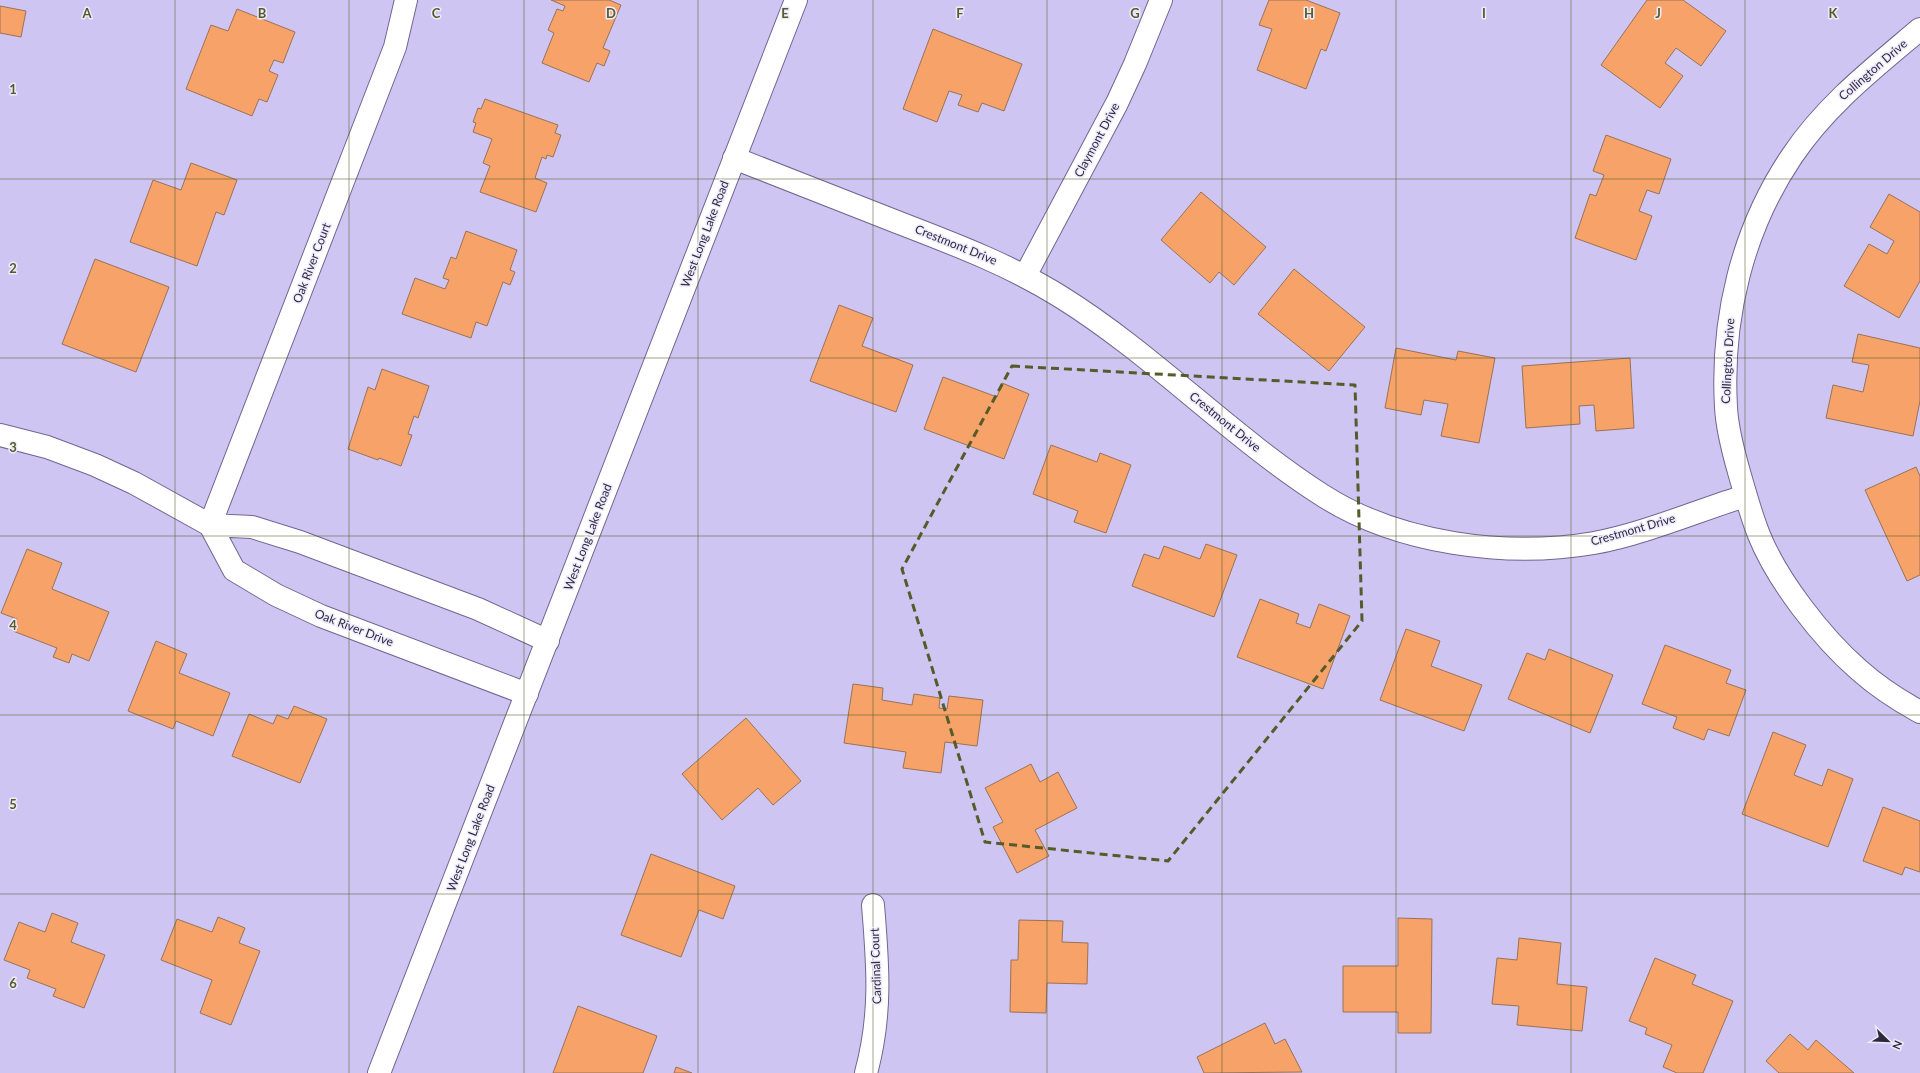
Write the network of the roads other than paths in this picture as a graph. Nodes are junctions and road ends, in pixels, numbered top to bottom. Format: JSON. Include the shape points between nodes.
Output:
{"nodes":[{"id":1,"x":406,"y":0,"type":"edge"},
{"id":2,"x":796,"y":0,"type":"edge"},
{"id":3,"x":1161,"y":0,"type":"edge"},
{"id":4,"x":1920,"y":29,"type":"edge"},
{"id":5,"x":734,"y":158,"type":"junction"},
{"id":6,"x":1025,"y":276,"type":"junction"},
{"id":7,"x":0,"y":435,"type":"edge"},
{"id":8,"x":1745,"y":496,"type":"junction"},
{"id":9,"x":210,"y":525,"type":"junction"},
{"id":10,"x":548,"y":641,"type":"junction"},
{"id":11,"x":527,"y":694,"type":"junction"},
{"id":12,"x":1920,"y":712,"type":"edge"},
{"id":13,"x":873,"y":905,"type":"dead end"},
{"id":14,"x":379,"y":1073,"type":"edge"},
{"id":15,"x":866,"y":1073,"type":"edge"}],
"edges":[{"from":1,"to":9,"type":"street","name":"Oak River Court","via":[[395,47]]},
{"from":2,"to":5,"type":"street","name":"West Long Lake Road"},
{"from":3,"to":6,"type":"street","name":"Claymont Drive","via":[[1136,64],[1117,103]]},
{"from":4,"to":8,"type":"street","name":"Collington Drive","via":[[1852,86],[1820,119],[1791,156],[1769,194],[1752,233],[1739,273],[1730,316],[1726,365],[1726,409]]},
{"from":5,"to":6,"type":"street","name":"Crestmont Drive","via":[[975,252]]},
{"from":5,"to":10,"type":"street","name":"West Long Lake Road"},
{"from":6,"to":8,"type":"street","name":"Crestmont Drive","via":[[1061,297],[1142,353],[1250,443],[1325,497],[1368,519],[1415,534],[1461,545],[1506,549],[1552,548],[1596,542],[1639,531]]},
{"from":7,"to":9,"type":"street","via":[[47,447],[95,465],[134,483]]},
{"from":8,"to":12,"type":"street","name":"Collington Drive","via":[[1759,536],[1800,606],[1858,670]]},
{"from":9,"to":10,"type":"street","via":[[252,527],[300,542],[478,609]]},
{"from":9,"to":11,"type":"street","name":"Oak River Drive","via":[[234,570],[276,595],[321,616]]},
{"from":10,"to":11,"type":"street","name":"West Long Lake Road"},
{"from":11,"to":14,"type":"street","name":"West Long Lake Road"},
{"from":13,"to":15,"type":"street","name":"Cardinal Court","via":[[879,993],[876,1030]]}]}
